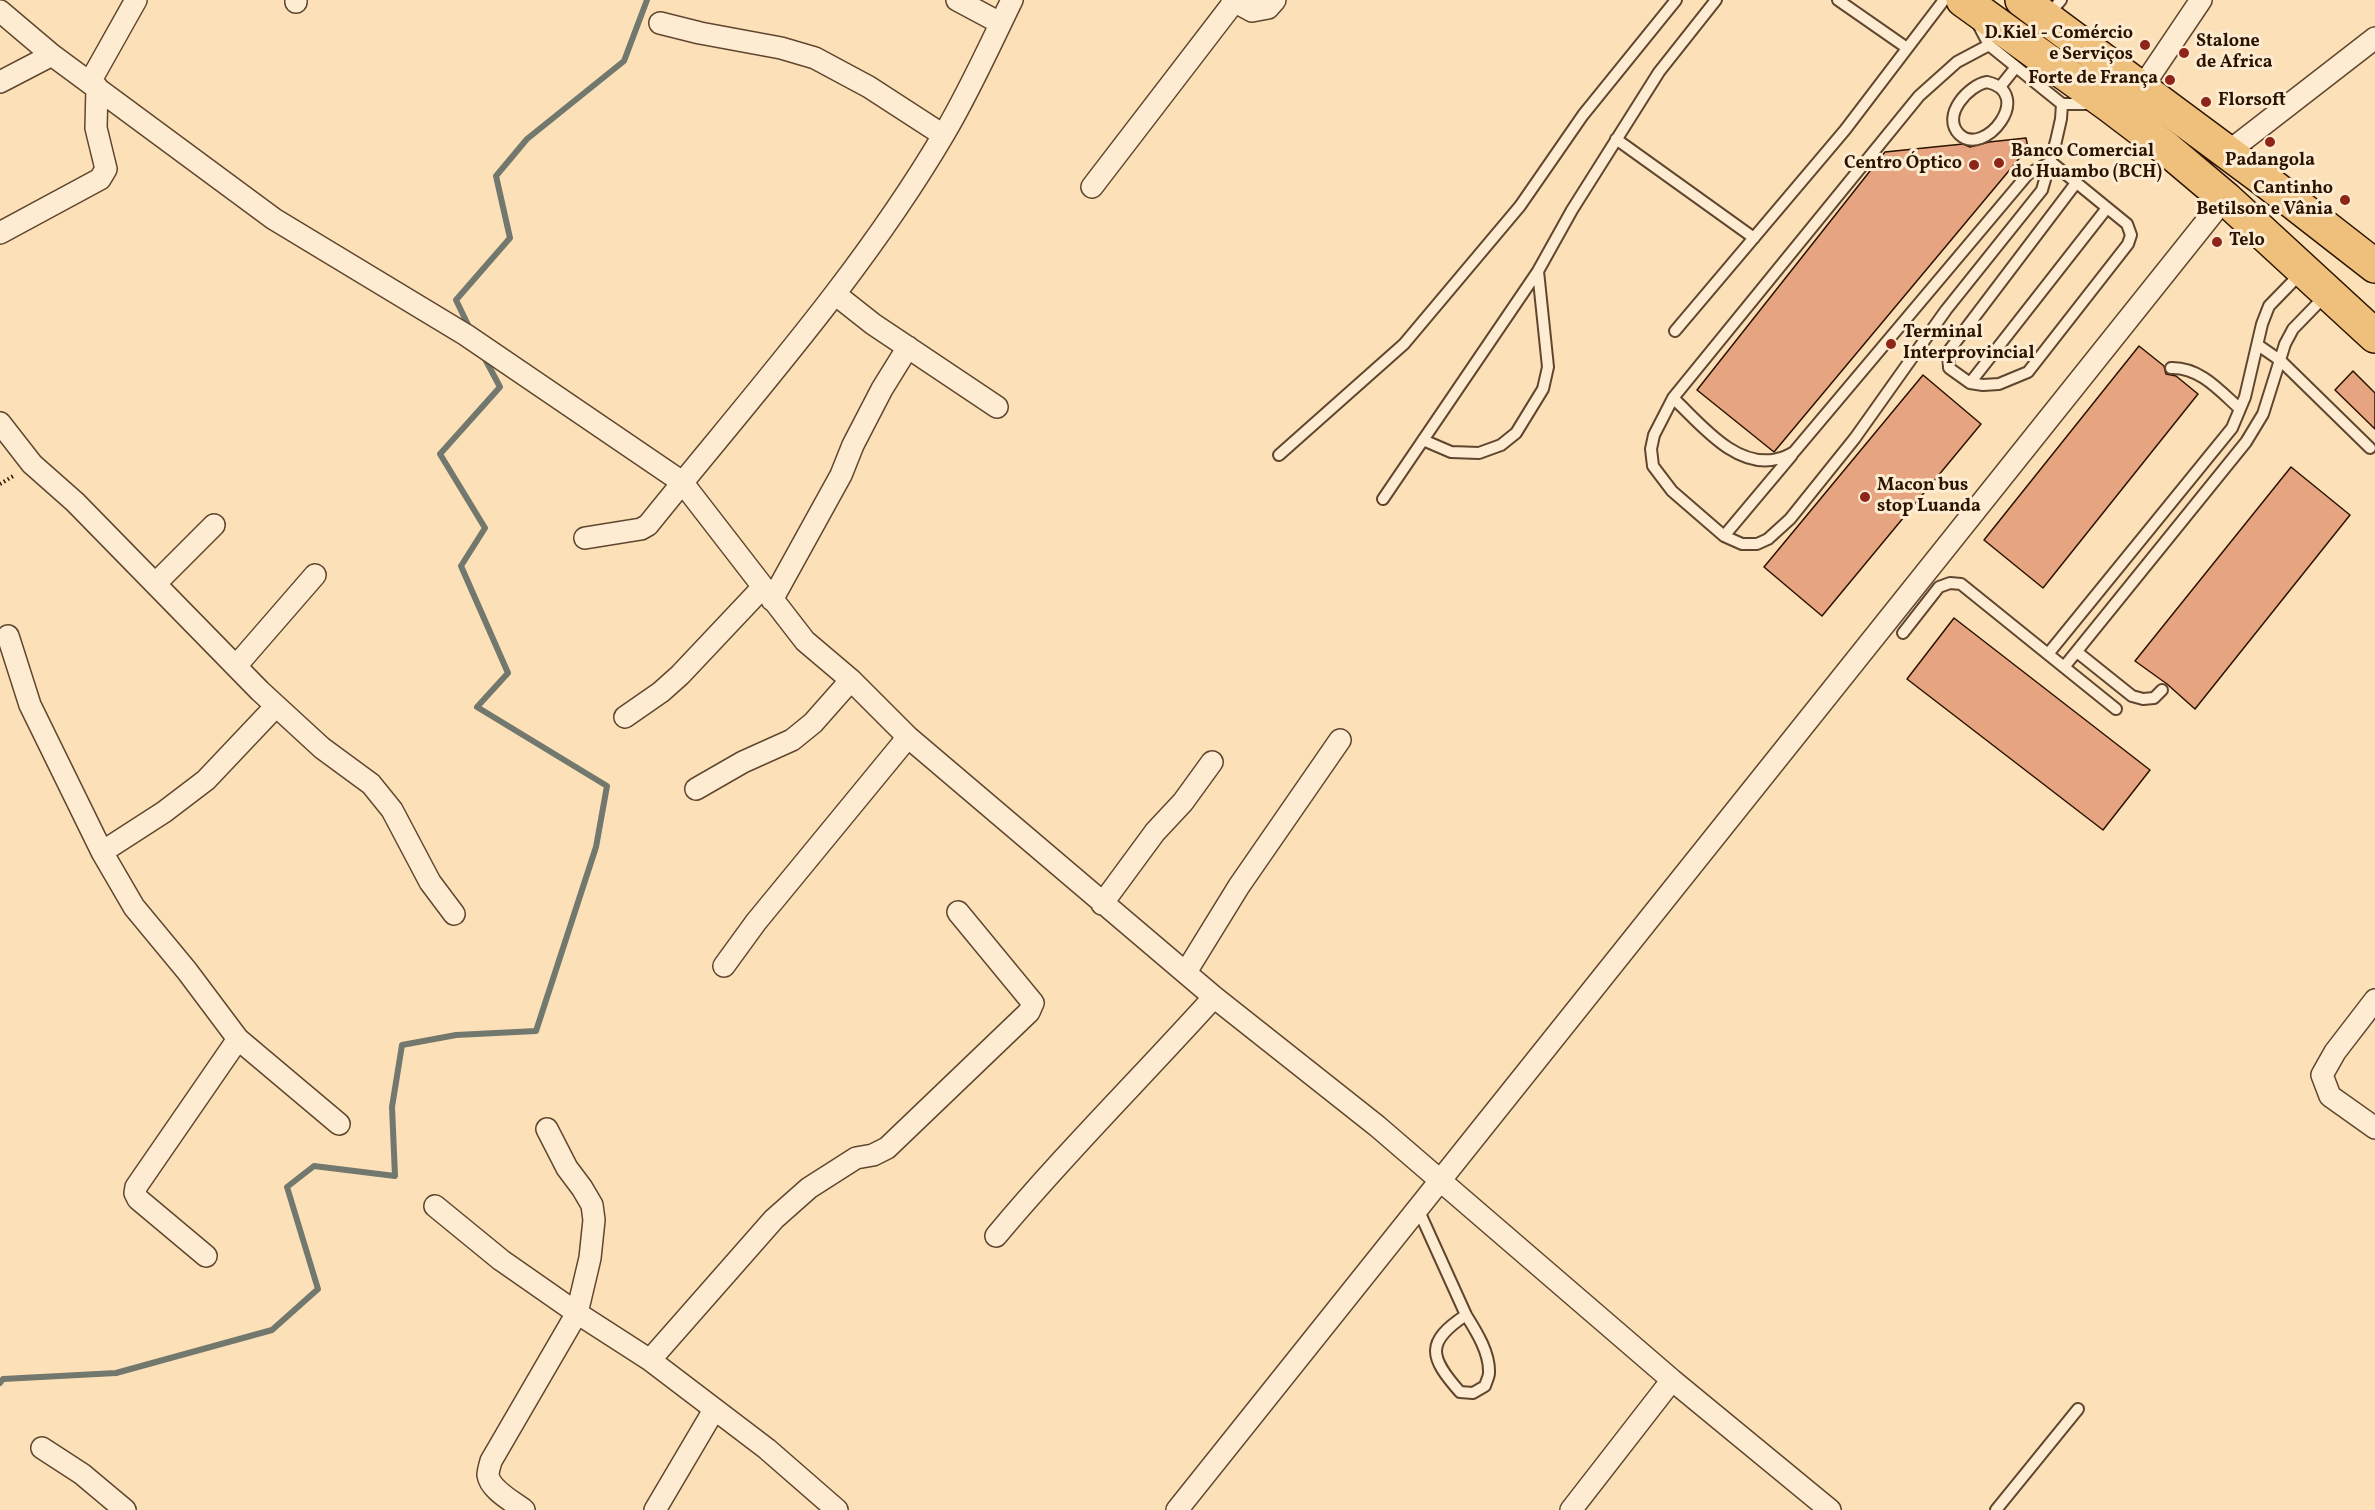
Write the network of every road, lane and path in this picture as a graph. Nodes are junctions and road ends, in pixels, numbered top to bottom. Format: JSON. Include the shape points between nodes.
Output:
{"nodes":[{"id":1,"x":136,"y":0,"type":"edge"},
{"id":2,"x":957,"y":0,"type":"edge"},
{"id":3,"x":1012,"y":0,"type":"edge"},
{"id":4,"x":1275,"y":0,"type":"edge"},
{"id":5,"x":1676,"y":0,"type":"edge"},
{"id":6,"x":1716,"y":0,"type":"edge"},
{"id":7,"x":1839,"y":0,"type":"edge"},
{"id":8,"x":2201,"y":0,"type":"edge"},
{"id":9,"x":1233,"y":1,"type":"edge"},
{"id":10,"x":1958,"y":1,"type":"edge"},
{"id":11,"x":2043,"y":6,"type":"edge"},
{"id":12,"x":0,"y":11,"type":"edge"},
{"id":13,"x":660,"y":22,"type":"dead end"},
{"id":14,"x":1000,"y":23,"type":"junction"},
{"id":15,"x":2375,"y":38,"type":"edge"},
{"id":16,"x":1989,"y":45,"type":"junction"},
{"id":17,"x":1907,"y":48,"type":"junction"},
{"id":18,"x":52,"y":55,"type":"junction"},
{"id":19,"x":2016,"y":67,"type":"junction"},
{"id":20,"x":0,"y":82,"type":"edge"},
{"id":21,"x":94,"y":84,"type":"junction"},
{"id":22,"x":2000,"y":87,"type":"junction"},
{"id":23,"x":2141,"y":88,"type":"junction"},
{"id":24,"x":2062,"y":104,"type":"junction"},
{"id":25,"x":2109,"y":105,"type":"junction"},
{"id":26,"x":943,"y":135,"type":"junction"},
{"id":27,"x":1616,"y":139,"type":"junction"},
{"id":28,"x":2228,"y":152,"type":"junction"},
{"id":29,"x":2050,"y":162,"type":"junction"},
{"id":30,"x":2076,"y":183,"type":"junction"},
{"id":31,"x":1092,"y":187,"type":"dead end"},
{"id":32,"x":2225,"y":198,"type":"junction"},
{"id":33,"x":2107,"y":208,"type":"junction"},
{"id":34,"x":0,"y":232,"type":"edge"},
{"id":35,"x":1754,"y":238,"type":"junction"},
{"id":36,"x":2375,"y":266,"type":"edge"},
{"id":37,"x":2304,"y":270,"type":"junction"},
{"id":38,"x":1538,"y":271,"type":"junction"},
{"id":39,"x":2329,"y":292,"type":"junction"},
{"id":40,"x":835,"y":294,"type":"junction"},
{"id":41,"x":1675,"y":331,"type":"dead end"},
{"id":42,"x":2375,"y":336,"type":"edge"},
{"id":43,"x":2258,"y":345,"type":"junction"},
{"id":44,"x":908,"y":347,"type":"junction"},
{"id":45,"x":2281,"y":361,"type":"junction"},
{"id":46,"x":2171,"y":368,"type":"dead end"},
{"id":47,"x":1970,"y":383,"type":"junction"},
{"id":48,"x":1673,"y":398,"type":"junction"},
{"id":49,"x":997,"y":407,"type":"dead end"},
{"id":50,"x":2240,"y":409,"type":"junction"},
{"id":51,"x":0,"y":423,"type":"edge"},
{"id":52,"x":1423,"y":440,"type":"junction"},
{"id":53,"x":2370,"y":448,"type":"dead end"},
{"id":54,"x":1794,"y":453,"type":"junction"},
{"id":55,"x":1279,"y":455,"type":"dead end"},
{"id":56,"x":682,"y":482,"type":"junction"},
{"id":57,"x":1383,"y":498,"type":"dead end"},
{"id":58,"x":214,"y":525,"type":"dead end"},
{"id":59,"x":1724,"y":536,"type":"junction"},
{"id":60,"x":585,"y":538,"type":"dead end"},
{"id":61,"x":315,"y":575,"type":"dead end"},
{"id":62,"x":156,"y":583,"type":"junction"},
{"id":63,"x":768,"y":594,"type":"junction"},
{"id":64,"x":1903,"y":633,"type":"dead end"},
{"id":65,"x":8,"y":636,"type":"dead end"},
{"id":66,"x":2077,"y":652,"type":"junction"},
{"id":67,"x":2048,"y":654,"type":"junction"},
{"id":68,"x":236,"y":666,"type":"junction"},
{"id":69,"x":2064,"y":667,"type":"junction"},
{"id":70,"x":851,"y":680,"type":"junction"},
{"id":71,"x":2162,"y":690,"type":"dead end"},
{"id":72,"x":276,"y":706,"type":"junction"},
{"id":73,"x":2116,"y":709,"type":"dead end"},
{"id":74,"x":625,"y":717,"type":"dead end"},
{"id":75,"x":908,"y":737,"type":"junction"},
{"id":76,"x":1340,"y":740,"type":"dead end"},
{"id":77,"x":1212,"y":762,"type":"dead end"},
{"id":78,"x":696,"y":789,"type":"dead end"},
{"id":79,"x":102,"y":852,"type":"junction"},
{"id":80,"x":1102,"y":904,"type":"junction"},
{"id":81,"x":958,"y":912,"type":"dead end"},
{"id":82,"x":454,"y":914,"type":"dead end"},
{"id":83,"x":724,"y":966,"type":"dead end"},
{"id":84,"x":1186,"y":972,"type":"junction"},
{"id":85,"x":1214,"y":997,"type":"junction"},
{"id":86,"x":2375,"y":1000,"type":"edge"},
{"id":87,"x":238,"y":1038,"type":"junction"},
{"id":88,"x":339,"y":1124,"type":"dead end"},
{"id":89,"x":2375,"y":1128,"type":"edge"},
{"id":90,"x":547,"y":1129,"type":"dead end"},
{"id":91,"x":1441,"y":1181,"type":"junction"},
{"id":92,"x":435,"y":1206,"type":"dead end"},
{"id":93,"x":1418,"y":1209,"type":"junction"},
{"id":94,"x":996,"y":1236,"type":"dead end"},
{"id":95,"x":206,"y":1256,"type":"dead end"},
{"id":96,"x":577,"y":1313,"type":"junction"},
{"id":97,"x":1466,"y":1315,"type":"junction"},
{"id":98,"x":650,"y":1360,"type":"junction"},
{"id":99,"x":1672,"y":1380,"type":"junction"},
{"id":100,"x":2078,"y":1409,"type":"dead end"},
{"id":101,"x":714,"y":1410,"type":"junction"},
{"id":102,"x":42,"y":1448,"type":"dead end"},
{"id":103,"x":125,"y":1510,"type":"edge"},
{"id":104,"x":524,"y":1510,"type":"edge"},
{"id":105,"x":655,"y":1510,"type":"edge"},
{"id":106,"x":837,"y":1510,"type":"edge"},
{"id":107,"x":1177,"y":1510,"type":"edge"},
{"id":108,"x":1571,"y":1510,"type":"edge"},
{"id":109,"x":1830,"y":1510,"type":"edge"},
{"id":110,"x":1996,"y":1510,"type":"edge"}],
"edges":[{"from":1,"to":21,"type":"street"},
{"from":2,"to":14,"type":"street"},
{"from":3,"to":14,"type":"street"},
{"from":4,"to":9,"type":"street","via":[[1260,11]]},
{"from":5,"to":55,"type":"lane","via":[[1583,115],[1520,206],[1404,344]]},
{"from":6,"to":27,"type":"lane","via":[[1659,72]]},
{"from":7,"to":17,"type":"lane"},
{"from":8,"to":23,"type":"street"},
{"from":9,"to":31,"type":"street"},
{"from":10,"to":16,"type":"lane"},
{"from":10,"to":17,"type":"lane"},
{"from":10,"to":25,"type":"main road"},
{"from":11,"to":23,"type":"main road"},
{"from":12,"to":18,"type":"street"},
{"from":13,"to":26,"type":"street","via":[[815,58]]},
{"from":14,"to":26,"type":"street"},
{"from":15,"to":28,"type":"street"},
{"from":16,"to":19,"type":"lane"},
{"from":16,"to":48,"type":"lane","via":[[1957,62],[1919,96]]},
{"from":17,"to":35,"type":"lane","via":[[1845,130]]},
{"from":18,"to":20,"type":"street"},
{"from":18,"to":21,"type":"street"},
{"from":19,"to":22,"type":"lane"},
{"from":19,"to":24,"type":"lane"},
{"from":21,"to":34,"type":"street","via":[[96,128],[106,170],[100,179]]},
{"from":21,"to":56,"type":"street","via":[[274,219],[466,335]]},
{"from":22,"to":22,"type":"lane","via":[[1987,82],[1974,86],[1953,113],[1958,133],[1970,140],[1990,133],[2008,105]]},
{"from":23,"to":28,"type":"main road"},
{"from":24,"to":25,"type":"lane"},
{"from":24,"to":29,"type":"lane"},
{"from":25,"to":32,"type":"main road"},
{"from":26,"to":40,"type":"street"},
{"from":27,"to":35,"type":"lane"},
{"from":27,"to":38,"type":"lane"},
{"from":28,"to":36,"type":"main road"},
{"from":29,"to":30,"type":"lane"},
{"from":29,"to":54,"type":"lane","via":[[2028,174]]},
{"from":29,"to":59,"type":"lane","via":[[2042,190],[1946,310],[1855,438],[1790,519],[1768,539],[1756,544],[1742,544]]},
{"from":30,"to":33,"type":"lane"},
{"from":30,"to":47,"type":"lane","via":[[1948,352],[1949,368]]},
{"from":32,"to":37,"type":"main road"},
{"from":32,"to":91,"type":"street"},
{"from":33,"to":47,"type":"lane"},
{"from":33,"to":47,"type":"lane","via":[[2127,224],[2131,235],[2128,244],[2028,372],[1999,384]]},
{"from":35,"to":41,"type":"lane"},
{"from":37,"to":39,"type":"main road"},
{"from":37,"to":43,"type":"lane","via":[[2269,306]]},
{"from":38,"to":52,"type":"lane"},
{"from":38,"to":52,"type":"lane","via":[[1548,367],[1543,389],[1516,433],[1501,445],[1479,453],[1451,452]]},
{"from":39,"to":42,"type":"main road"},
{"from":39,"to":45,"type":"lane","via":[[2294,328]]},
{"from":40,"to":44,"type":"street"},
{"from":40,"to":56,"type":"street"},
{"from":43,"to":45,"type":"lane"},
{"from":43,"to":50,"type":"lane"},
{"from":44,"to":49,"type":"street"},
{"from":44,"to":63,"type":"street","via":[[882,389],[836,486]]},
{"from":45,"to":53,"type":"lane"},
{"from":45,"to":66,"type":"lane","via":[[2263,414],[2246,442]]},
{"from":46,"to":50,"type":"lane","via":[[2184,367],[2198,373]]},
{"from":48,"to":54,"type":"lane","via":[[1727,448],[1755,459],[1776,459]]},
{"from":48,"to":59,"type":"lane","via":[[1654,435],[1653,466],[1672,491]]},
{"from":50,"to":67,"type":"lane","via":[[2232,428]]},
{"from":51,"to":62,"type":"street","via":[[32,464]]},
{"from":52,"to":57,"type":"lane"},
{"from":54,"to":59,"type":"lane"},
{"from":56,"to":60,"type":"street","via":[[648,525]]},
{"from":56,"to":63,"type":"street"},
{"from":58,"to":62,"type":"street"},
{"from":61,"to":68,"type":"street"},
{"from":62,"to":68,"type":"street"},
{"from":63,"to":70,"type":"street","via":[[805,641]]},
{"from":63,"to":74,"type":"street","via":[[661,692]]},
{"from":64,"to":67,"type":"lane","via":[[1939,587],[1962,584]]},
{"from":65,"to":79,"type":"street","via":[[30,705]]},
{"from":66,"to":69,"type":"lane"},
{"from":66,"to":71,"type":"lane","via":[[2132,696],[2154,698]]},
{"from":67,"to":69,"type":"lane"},
{"from":68,"to":72,"type":"street"},
{"from":69,"to":73,"type":"lane"},
{"from":70,"to":75,"type":"street"},
{"from":70,"to":78,"type":"street","via":[[813,723],[792,740]]},
{"from":72,"to":79,"type":"street","via":[[206,780]]},
{"from":72,"to":82,"type":"street","via":[[322,748],[371,784],[392,810],[430,882]]},
{"from":75,"to":80,"type":"street"},
{"from":75,"to":83,"type":"street"},
{"from":76,"to":84,"type":"street","via":[[1239,886]]},
{"from":77,"to":80,"type":"street"},
{"from":79,"to":87,"type":"street","via":[[134,907]]},
{"from":80,"to":84,"type":"street"},
{"from":81,"to":98,"type":"street","via":[[1034,1003],[1029,1012],[887,1148],[856,1158],[809,1188],[774,1220]]},
{"from":84,"to":85,"type":"street"},
{"from":85,"to":91,"type":"street"},
{"from":85,"to":94,"type":"street","via":[[1073,1147]]},
{"from":86,"to":89,"type":"street","via":[[2322,1075],[2330,1096]]},
{"from":87,"to":88,"type":"street"},
{"from":87,"to":95,"type":"street","via":[[135,1193]]},
{"from":90,"to":96,"type":"street","via":[[592,1205],[590,1258]]},
{"from":91,"to":93,"type":"street"},
{"from":91,"to":99,"type":"street"},
{"from":92,"to":96,"type":"street","via":[[501,1260]]},
{"from":93,"to":97,"type":"lane"},
{"from":93,"to":107,"type":"street"},
{"from":96,"to":98,"type":"street"},
{"from":96,"to":104,"type":"street","via":[[491,1461],[491,1482]]},
{"from":97,"to":97,"type":"lane","via":[[1476,1330],[1489,1372],[1485,1386],[1473,1393],[1460,1392],[1448,1378],[1435,1346],[1440,1334]]},
{"from":98,"to":101,"type":"street"},
{"from":99,"to":108,"type":"street"},
{"from":99,"to":109,"type":"street"},
{"from":100,"to":110,"type":"lane"},
{"from":101,"to":105,"type":"street"},
{"from":101,"to":106,"type":"street","via":[[767,1449]]},
{"from":102,"to":103,"type":"street","via":[[82,1474]]}]}
